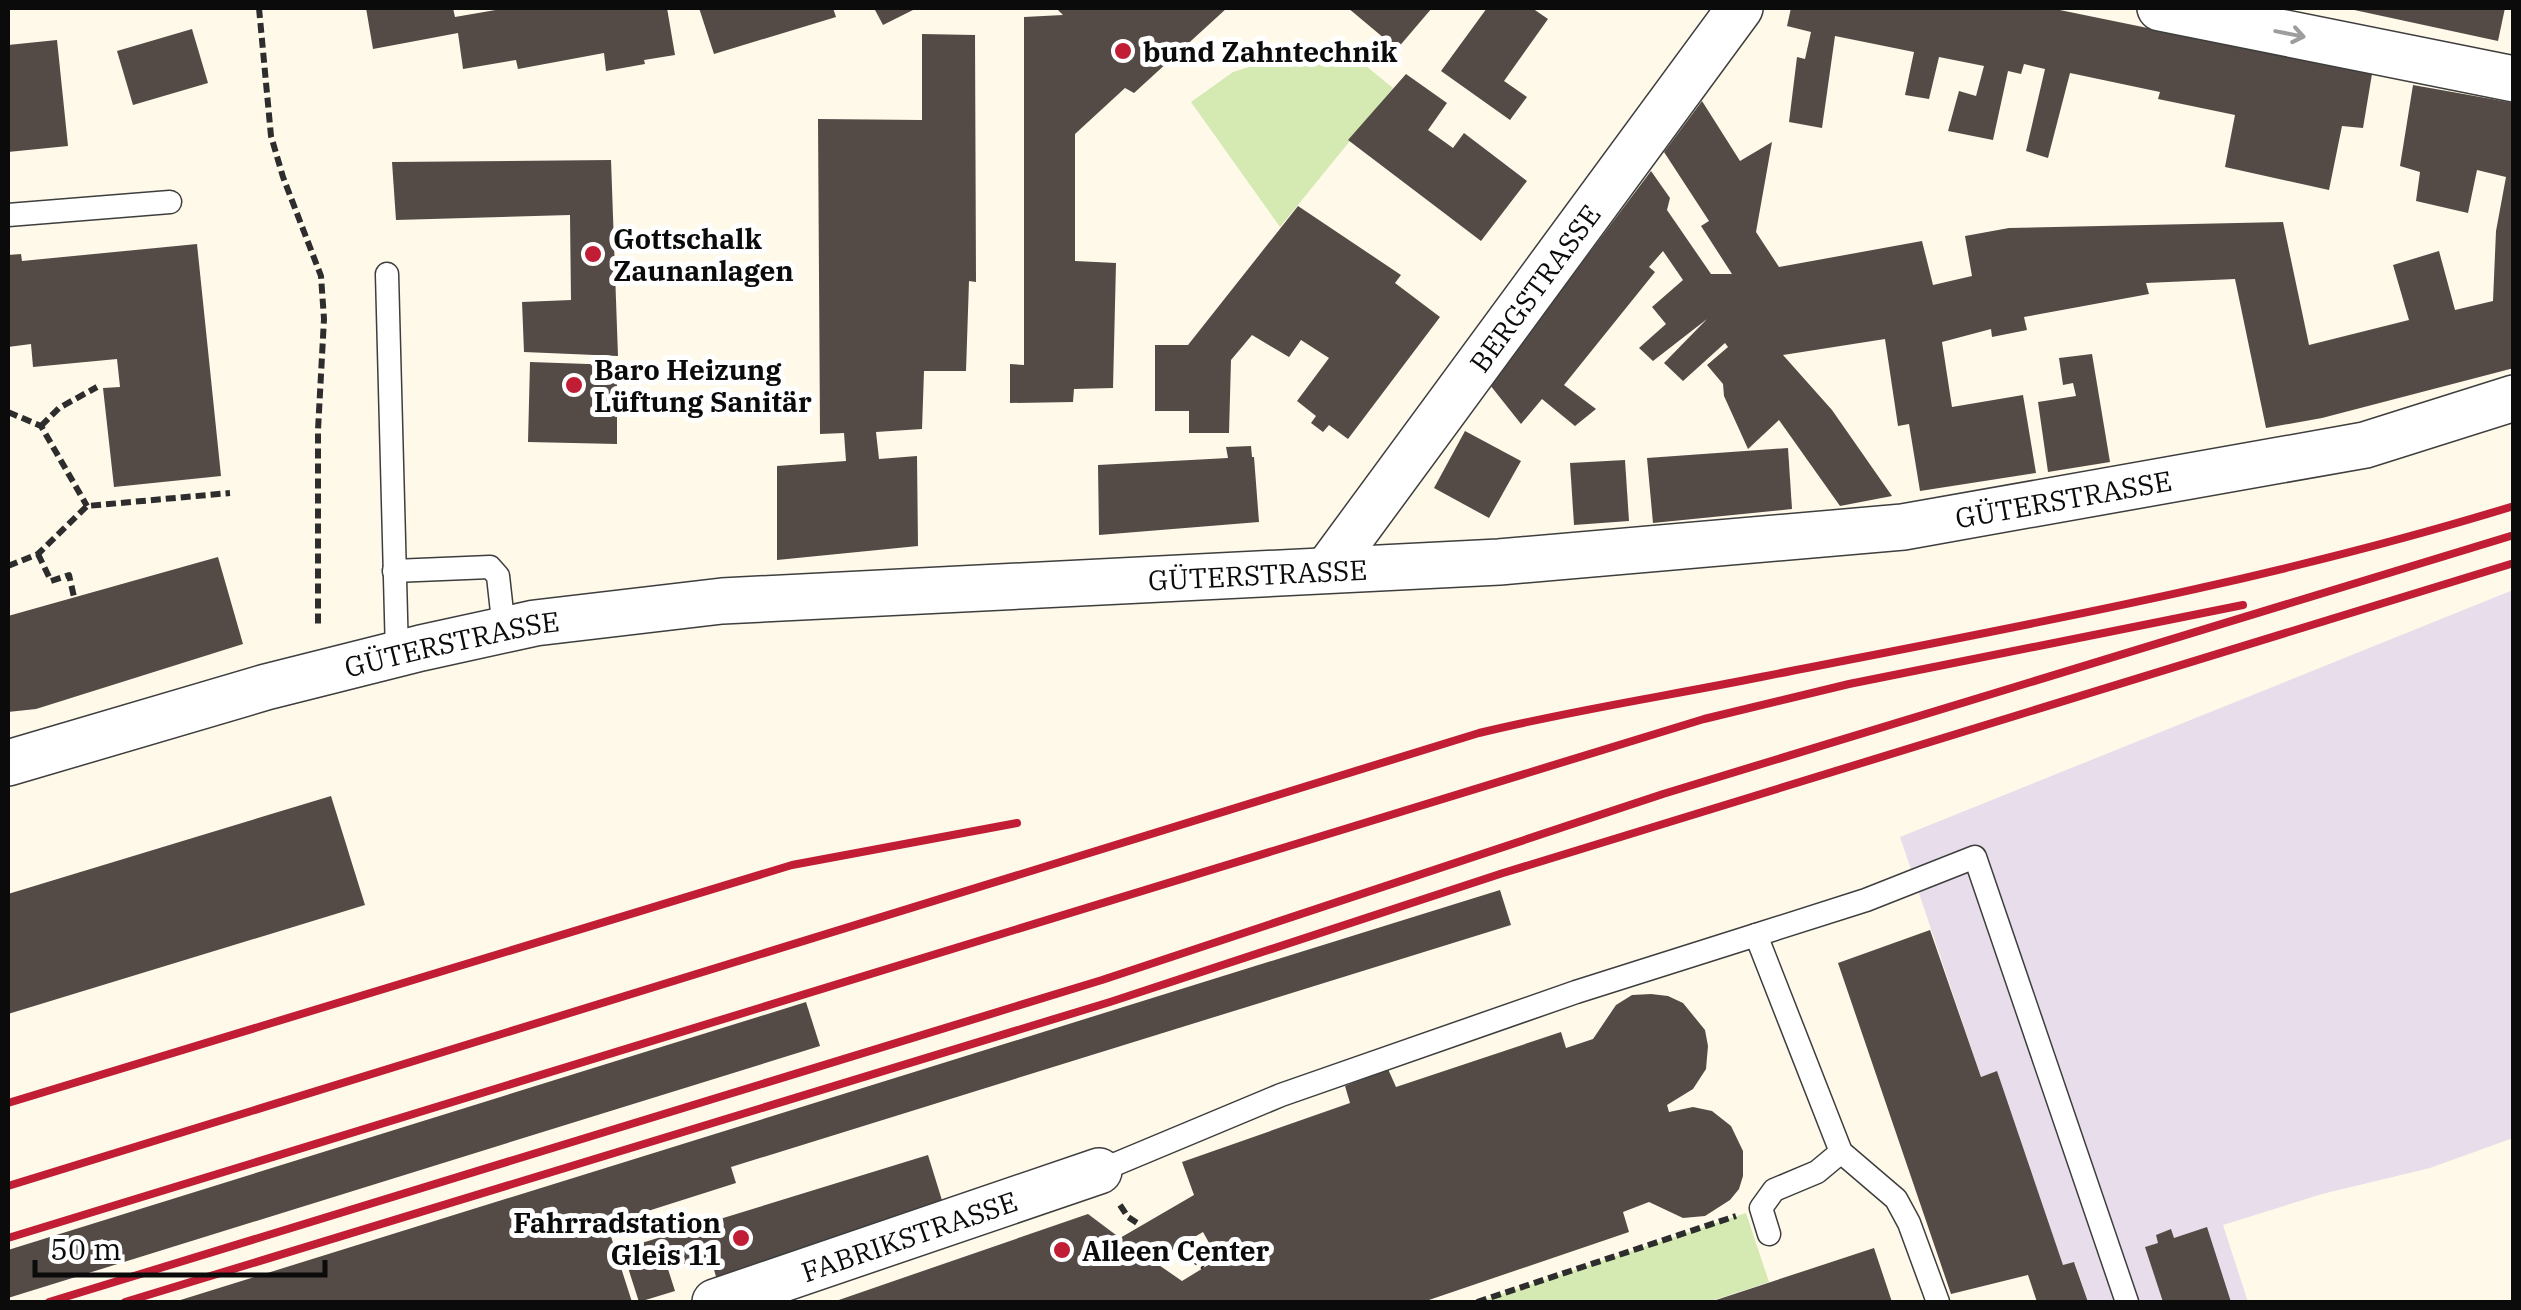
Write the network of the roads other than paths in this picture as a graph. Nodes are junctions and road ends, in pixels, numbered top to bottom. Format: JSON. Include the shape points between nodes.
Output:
{"nodes":[{"id":1,"x":1740,"y":8,"type":"edge"},
{"id":2,"x":2160,"y":8,"type":"edge"},
{"id":3,"x":2514,"y":79,"type":"edge"},
{"id":4,"x":170,"y":202,"type":"dead end"},
{"id":5,"x":8,"y":215,"type":"edge"},
{"id":6,"x":387,"y":274,"type":"dead end"},
{"id":7,"x":2514,"y":398,"type":"edge"},
{"id":8,"x":1328,"y":570,"type":"junction"},
{"id":9,"x":394,"y":571,"type":"junction"},
{"id":10,"x":504,"y":630,"type":"junction"},
{"id":11,"x":396,"y":654,"type":"junction"},
{"id":12,"x":8,"y":763,"type":"edge"},
{"id":13,"x":1756,"y":934,"type":"junction"},
{"id":14,"x":1842,"y":1152,"type":"junction"},
{"id":15,"x":1098,"y":1170,"type":"joint"},
{"id":16,"x":1769,"y":1234,"type":"dead end"},
{"id":17,"x":717,"y":1302,"type":"edge"},
{"id":18,"x":1938,"y":1302,"type":"edge"},
{"id":19,"x":2127,"y":1302,"type":"edge"}],
"edges":[{"from":1,"to":8,"type":"street","name":"BERGSTRASSE"},
{"from":2,"to":3,"type":"street","one_way":true},
{"from":4,"to":5,"type":"lane"},
{"from":6,"to":9,"type":"lane"},
{"from":7,"to":8,"type":"street","name":"GÜTERSTRASSE","via":[[2365,446],[1909,526],[1517,561]]},
{"from":8,"to":10,"type":"street","name":"GÜTERSTRASSE","via":[[722,601]]},
{"from":9,"to":10,"type":"lane","via":[[490,567],[498,576]]},
{"from":9,"to":11,"type":"lane"},
{"from":10,"to":11,"type":"street","name":"GÜTERSTRASSE"},
{"from":11,"to":12,"type":"street","name":"GÜTERSTRASSE"},
{"from":13,"to":14,"type":"lane"},
{"from":13,"to":15,"type":"lane","via":[[1281,1095]]},
{"from":13,"to":19,"type":"lane","via":[[1975,857]]},
{"from":14,"to":16,"type":"lane","via":[[1817,1172],[1774,1190],[1762,1208]]},
{"from":14,"to":18,"type":"lane","via":[[1896,1199]]},
{"from":15,"to":17,"type":"street","name":"FABRIKSTRASSE"}]}
